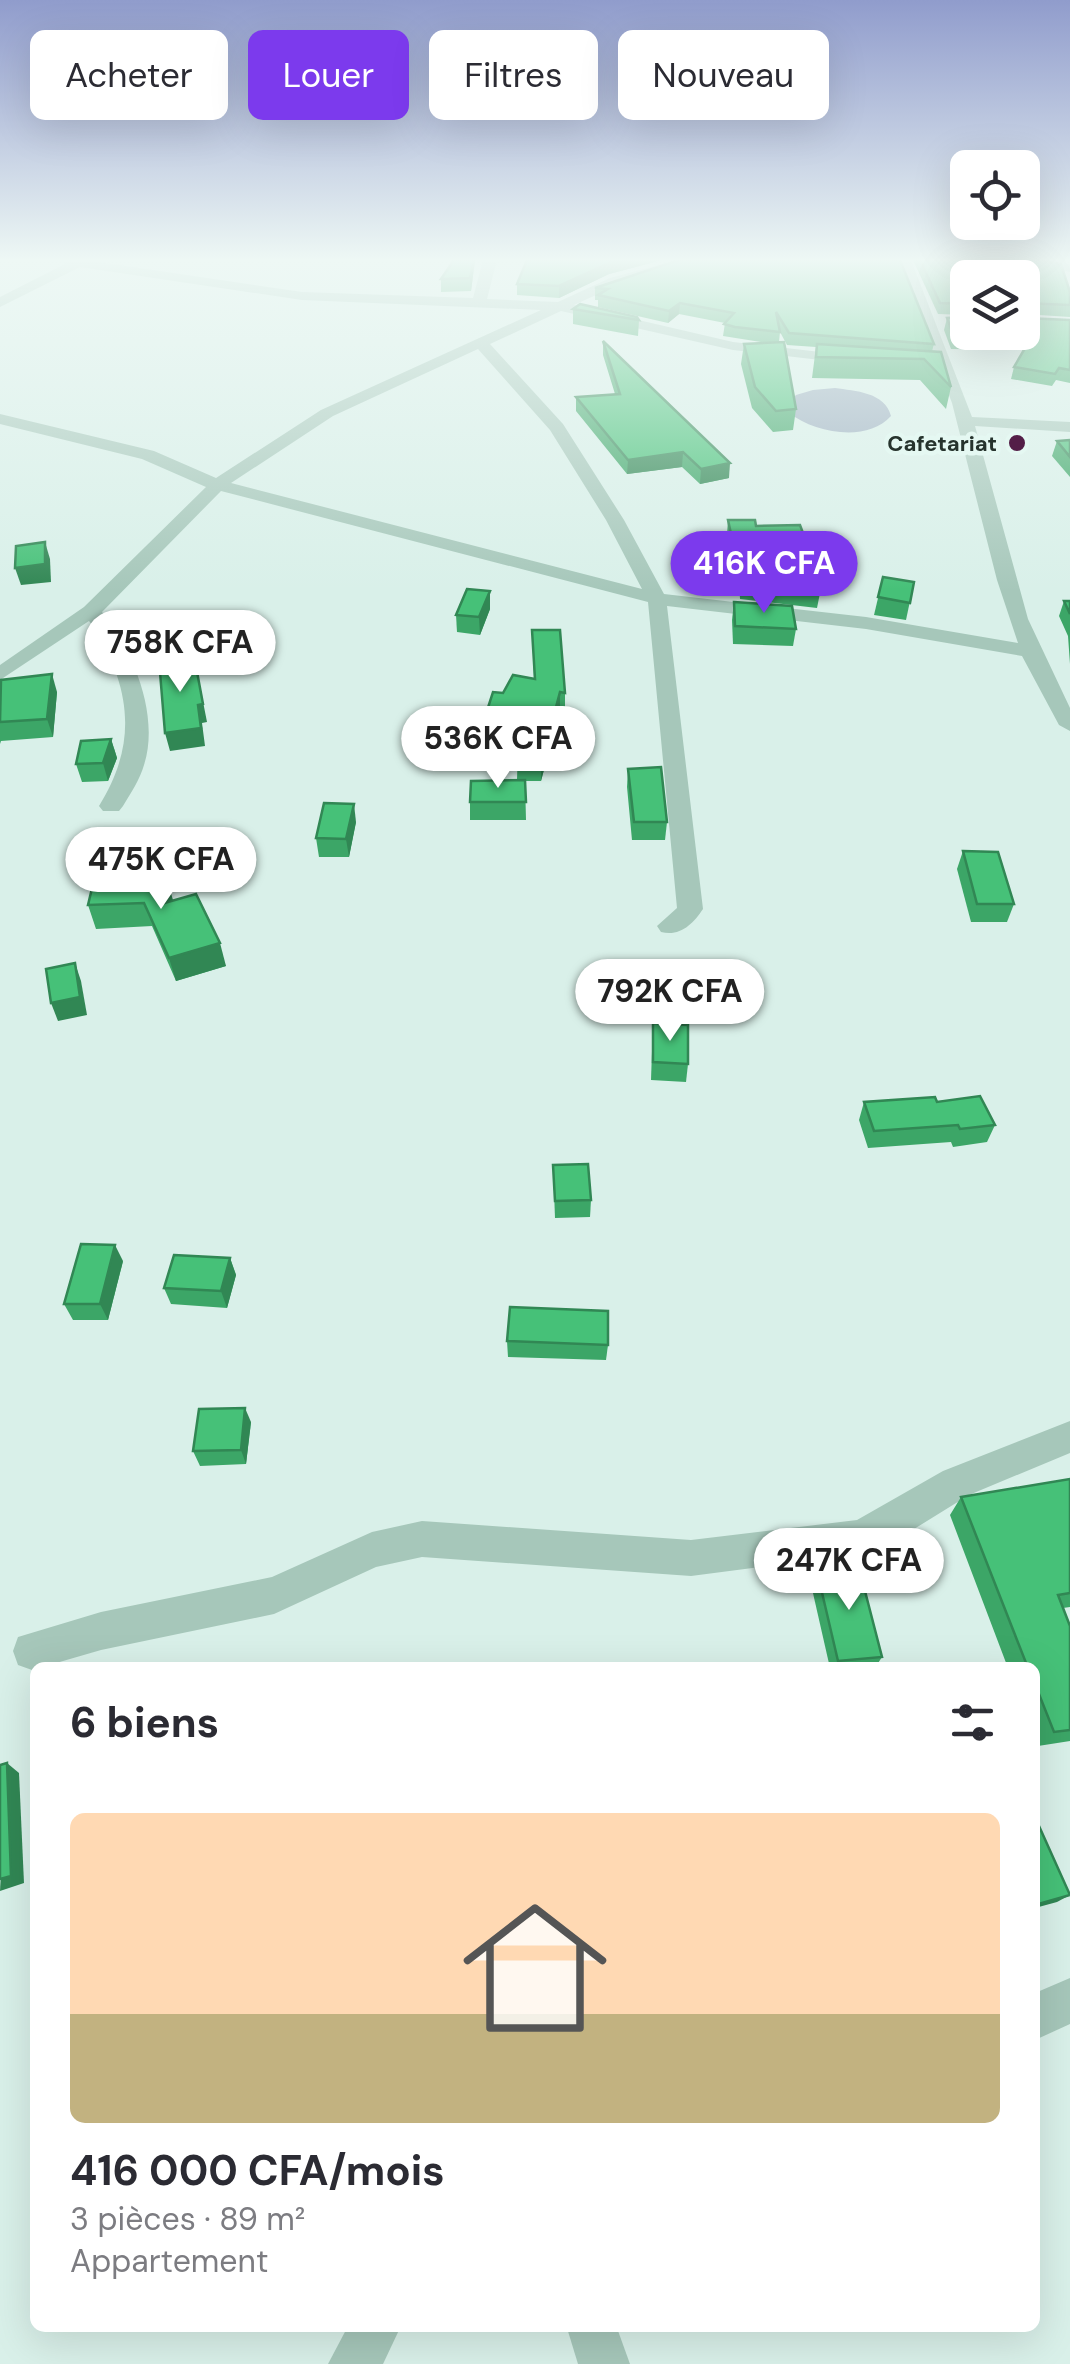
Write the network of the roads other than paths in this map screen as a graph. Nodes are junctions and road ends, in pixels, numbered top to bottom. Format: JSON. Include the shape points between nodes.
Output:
{"nodes":[{"id":1,"x":421,"y":370,"type":"edge"},
{"id":2,"x":505,"y":370,"type":"edge"},
{"id":3,"x":941,"y":370,"type":"edge"},
{"id":4,"x":0,"y":419,"type":"edge"},
{"id":5,"x":965,"y":421,"type":"junction"},
{"id":6,"x":1070,"y":427,"type":"edge"},
{"id":7,"x":217,"y":485,"type":"junction"},
{"id":8,"x":658,"y":600,"type":"junction"},
{"id":9,"x":91,"y":611,"type":"junction"},
{"id":10,"x":1030,"y":651,"type":"junction"},
{"id":11,"x":0,"y":674,"type":"edge"},
{"id":12,"x":1070,"y":725,"type":"edge"},
{"id":13,"x":112,"y":806,"type":"dead end"},
{"id":14,"x":670,"y":926,"type":"dead end"},
{"id":15,"x":1070,"y":1436,"type":"edge"},
{"id":16,"x":32,"y":1651,"type":"dead end"},
{"id":17,"x":1070,"y":2000,"type":"edge"},
{"id":18,"x":1040,"y":2015,"type":"edge"},
{"id":19,"x":373,"y":2332,"type":"edge"},
{"id":20,"x":593,"y":2332,"type":"edge"},
{"id":21,"x":354,"y":2364,"type":"edge"},
{"id":22,"x":604,"y":2364,"type":"edge"}],
"edges":[{"from":1,"to":7,"type":"street","via":[[327,413]]},
{"from":2,"to":8,"type":"street","via":[[556,427]]},
{"from":3,"to":5,"type":"street"},
{"from":4,"to":7,"type":"street","via":[[135,451]]},
{"from":5,"to":6,"type":"street"},
{"from":5,"to":10,"type":"street"},
{"from":7,"to":8,"type":"street"},
{"from":7,"to":9,"type":"street"},
{"from":8,"to":10,"type":"street","via":[[866,623]]},
{"from":8,"to":14,"type":"street","via":[[690,909]]},
{"from":9,"to":11,"type":"street"},
{"from":9,"to":13,"type":"street","via":[[106,627],[136,726],[135,759]]},
{"from":10,"to":12,"type":"street"},
{"from":15,"to":16,"type":"street","via":[[956,1482],[858,1537],[691,1558],[422,1538],[372,1550],[274,1594]]},
{"from":17,"to":18,"type":"street"},
{"from":19,"to":21,"type":"street"},
{"from":20,"to":22,"type":"street"}]}
